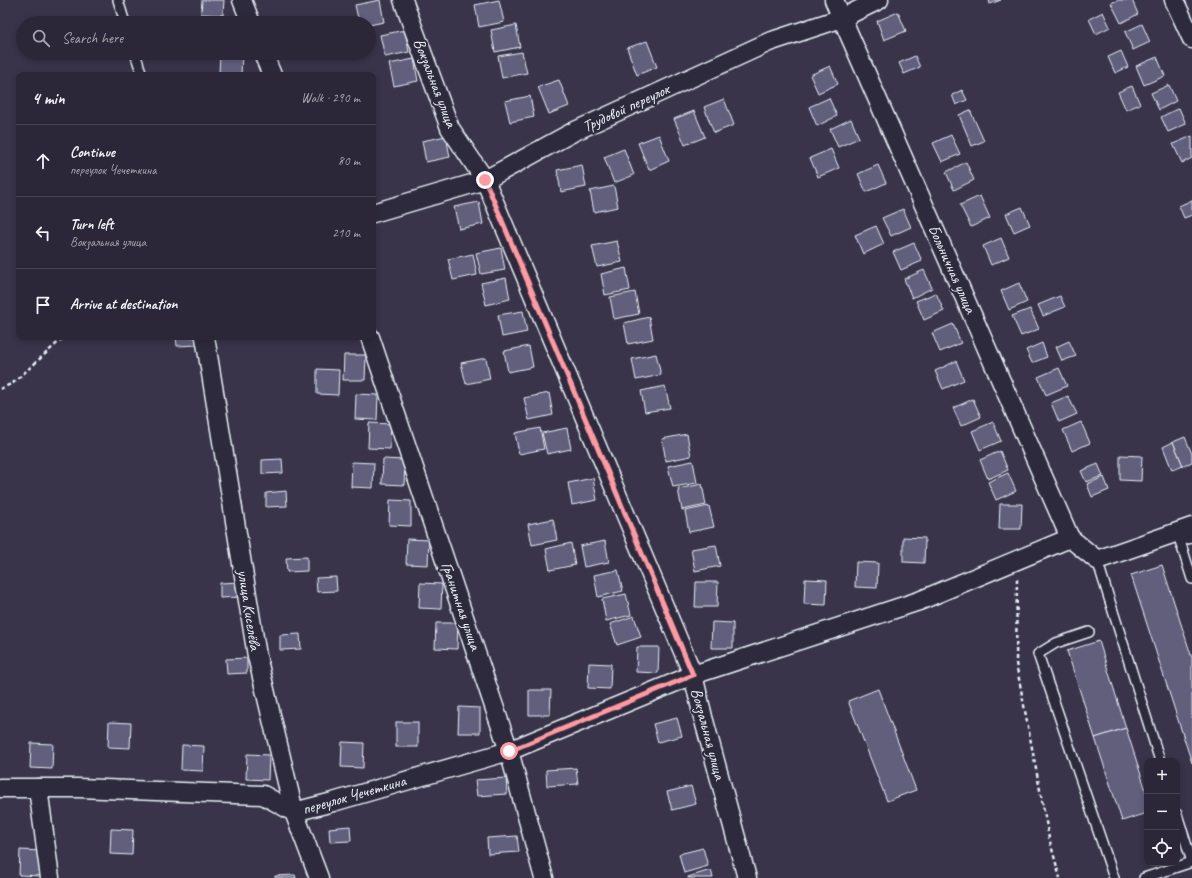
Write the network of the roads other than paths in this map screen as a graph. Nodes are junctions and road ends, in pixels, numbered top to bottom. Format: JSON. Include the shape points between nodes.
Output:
{"nodes":[{"id":1,"x":118,"y":0,"type":"edge"},
{"id":2,"x":242,"y":0,"type":"edge"},
{"id":3,"x":404,"y":0,"type":"edge"},
{"id":4,"x":834,"y":0,"type":"edge"},
{"id":5,"x":879,"y":0,"type":"edge"},
{"id":6,"x":1174,"y":0,"type":"edge"},
{"id":7,"x":124,"y":16,"type":"edge"},
{"id":8,"x":248,"y":16,"type":"edge"},
{"id":9,"x":842,"y":18,"type":"junction"},
{"id":10,"x":1192,"y":39,"type":"edge"},
{"id":11,"x":137,"y":60,"type":"edge"},
{"id":12,"x":266,"y":60,"type":"edge"},
{"id":13,"x":141,"y":72,"type":"edge"},
{"id":14,"x":271,"y":72,"type":"edge"},
{"id":15,"x":485,"y":180,"type":"junction"},
{"id":16,"x":376,"y":212,"type":"edge"},
{"id":17,"x":205,"y":340,"type":"edge"},
{"id":18,"x":371,"y":340,"type":"edge"},
{"id":19,"x":1192,"y":526,"type":"edge"},
{"id":20,"x":1070,"y":538,"type":"junction"},
{"id":21,"x":1192,"y":538,"type":"edge"},
{"id":22,"x":1097,"y":560,"type":"junction"},
{"id":23,"x":1192,"y":579,"type":"edge"},
{"id":24,"x":1089,"y":632,"type":"dead end"},
{"id":25,"x":693,"y":675,"type":"junction"},
{"id":26,"x":509,"y":751,"type":"junction"},
{"id":27,"x":1159,"y":758,"type":"edge"},
{"id":28,"x":0,"y":788,"type":"edge"},
{"id":29,"x":38,"y":788,"type":"junction"},
{"id":30,"x":294,"y":812,"type":"junction"},
{"id":31,"x":1180,"y":824,"type":"edge"},
{"id":32,"x":1192,"y":862,"type":"edge"},
{"id":33,"x":50,"y":878,"type":"edge"},
{"id":34,"x":319,"y":878,"type":"edge"},
{"id":35,"x":544,"y":878,"type":"edge"},
{"id":36,"x":747,"y":878,"type":"edge"},
{"id":37,"x":1114,"y":878,"type":"edge"},
{"id":38,"x":1144,"y":878,"type":"edge"}],
"edges":[{"from":1,"to":7,"type":"lane"},
{"from":2,"to":8,"type":"street"},
{"from":3,"to":15,"type":"street","name":"Вокзальная улица","via":[[450,128]]},
{"from":4,"to":9,"type":"street","name":"Больничная улица"},
{"from":5,"to":9,"type":"street","name":"Трудовой переулок"},
{"from":6,"to":10,"type":"street"},
{"from":9,"to":15,"type":"street","name":"Трудовой переулок","via":[[769,42],[573,132]]},
{"from":9,"to":20,"type":"street","name":"Больничная улица"},
{"from":11,"to":13,"type":"lane"},
{"from":12,"to":14,"type":"street"},
{"from":15,"to":16,"type":"street","name":"Трудовой переулок"},
{"from":15,"to":25,"type":"street","name":"Вокзальная улица"},
{"from":17,"to":30,"type":"street","name":"улица Киселёва","via":[[257,656]]},
{"from":18,"to":26,"type":"street","name":"Гранитная улица"},
{"from":19,"to":22,"type":"street"},
{"from":20,"to":22,"type":"street"},
{"from":20,"to":25,"type":"street","name":"переулок Чечеткина","via":[[919,601]]},
{"from":21,"to":23,"type":"lane","via":[[1180,541]]},
{"from":22,"to":27,"type":"lane"},
{"from":24,"to":37,"type":"lane","via":[[1056,643],[1038,654]]},
{"from":25,"to":26,"type":"street","name":"переулок Чечеткина"},
{"from":25,"to":36,"type":"street","name":"Вокзальная улица"},
{"from":26,"to":30,"type":"street","name":"переулок Чечеткина"},
{"from":26,"to":35,"type":"street","name":"Гранитная улица"},
{"from":28,"to":29,"type":"street","name":"переулок Чечеткина"},
{"from":29,"to":30,"type":"street","name":"переулок Чечеткина","via":[[263,795]]},
{"from":29,"to":33,"type":"street"},
{"from":30,"to":34,"type":"street","name":"улица Киселёва"},
{"from":31,"to":32,"type":"lane"},
{"from":32,"to":38,"type":"lane"}]}
